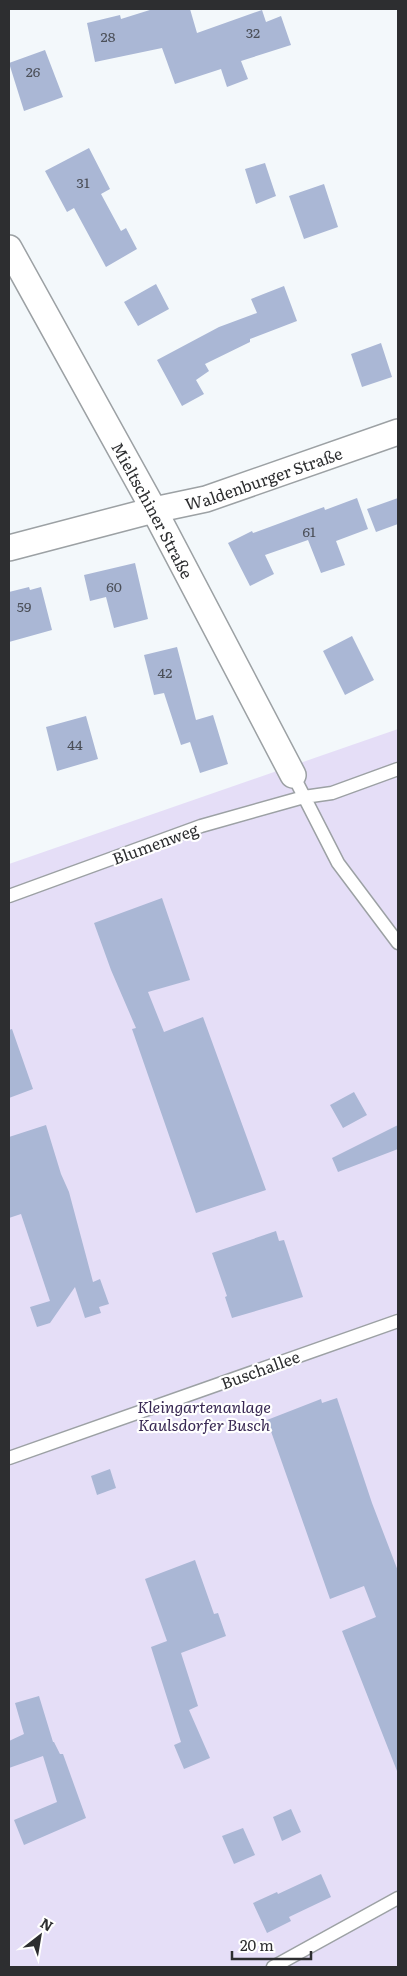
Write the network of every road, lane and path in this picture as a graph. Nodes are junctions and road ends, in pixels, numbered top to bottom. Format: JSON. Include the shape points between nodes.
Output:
{"nodes":[{"id":1,"x":9,"y":248,"type":"edge"},
{"id":2,"x":398,"y":432,"type":"edge"},
{"id":3,"x":154,"y":510,"type":"junction"},
{"id":4,"x":9,"y":548,"type":"edge"},
{"id":5,"x":398,"y":769,"type":"edge"},
{"id":6,"x":293,"y":775,"type":"joint"},
{"id":7,"x":304,"y":797,"type":"junction"},
{"id":8,"x":9,"y":896,"type":"edge"},
{"id":9,"x":398,"y":943,"type":"edge"},
{"id":10,"x":398,"y":1321,"type":"edge"},
{"id":11,"x":9,"y":1458,"type":"edge"},
{"id":12,"x":398,"y":1898,"type":"edge"},
{"id":13,"x":273,"y":1967,"type":"edge"}],
"edges":[{"from":1,"to":3,"type":"street","name":"Mieltschiner Straße"},
{"from":2,"to":3,"type":"street","name":"Waldenburger Straße","via":[[206,499]]},
{"from":3,"to":4,"type":"street","name":"Waldenburger Straße"},
{"from":3,"to":6,"type":"street","name":"Mieltschiner Straße"},
{"from":5,"to":7,"type":"lane","name":"Blumenweg","via":[[332,792]]},
{"from":6,"to":7,"type":"lane"},
{"from":7,"to":8,"type":"lane","name":"Blumenweg","via":[[201,826]]},
{"from":7,"to":9,"type":"lane","via":[[338,863]]},
{"from":10,"to":11,"type":"lane","name":"Buschallee"},
{"from":12,"to":13,"type":"lane"}]}
